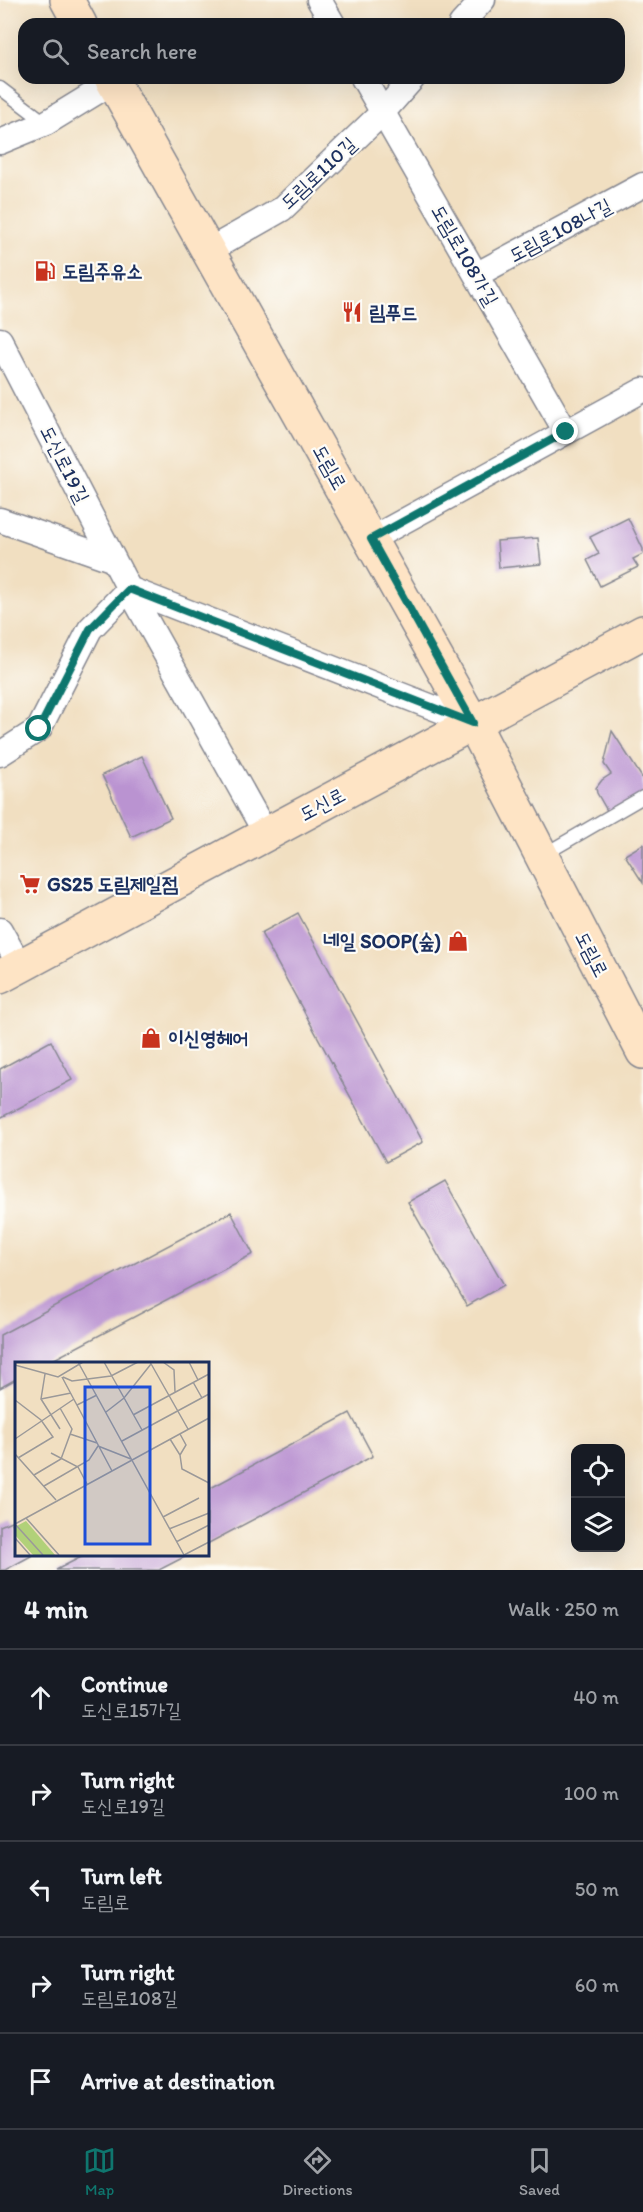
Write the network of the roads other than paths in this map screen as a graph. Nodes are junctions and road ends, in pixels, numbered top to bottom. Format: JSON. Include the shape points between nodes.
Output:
{"nodes":[{"id":1,"x":66,"y":0,"type":"edge"},
{"id":2,"x":319,"y":0,"type":"edge"},
{"id":3,"x":483,"y":0,"type":"edge"},
{"id":4,"x":76,"y":18,"type":"edge"},
{"id":5,"x":330,"y":18,"type":"edge"},
{"id":6,"x":466,"y":18,"type":"edge"},
{"id":7,"x":106,"y":84,"type":"edge"},
{"id":8,"x":114,"y":84,"type":"edge"},
{"id":9,"x":367,"y":84,"type":"edge"},
{"id":10,"x":408,"y":84,"type":"edge"},
{"id":11,"x":0,"y":88,"type":"edge"},
{"id":12,"x":383,"y":112,"type":"junction"},
{"id":13,"x":46,"y":123,"type":"junction"},
{"id":14,"x":0,"y":142,"type":"edge"},
{"id":15,"x":643,"y":185,"type":"edge"},
{"id":16,"x":208,"y":251,"type":"junction"},
{"id":17,"x":476,"y":275,"type":"junction"},
{"id":18,"x":0,"y":340,"type":"edge"},
{"id":19,"x":643,"y":390,"type":"edge"},
{"id":20,"x":566,"y":432,"type":"junction"},
{"id":21,"x":0,"y":520,"type":"edge"},
{"id":22,"x":371,"y":539,"type":"junction"},
{"id":23,"x":114,"y":560,"type":"junction"},
{"id":24,"x":129,"y":589,"type":"junction"},
{"id":25,"x":643,"y":632,"type":"edge"},
{"id":26,"x":473,"y":723,"type":"junction"},
{"id":27,"x":0,"y":754,"type":"edge"},
{"id":28,"x":643,"y":796,"type":"edge"},
{"id":29,"x":266,"y":834,"type":"junction"},
{"id":30,"x":542,"y":855,"type":"junction"},
{"id":31,"x":0,"y":930,"type":"edge"},
{"id":32,"x":10,"y":971,"type":"edge"},
{"id":33,"x":643,"y":1053,"type":"edge"}],
"edges":[{"from":1,"to":4,"type":"main road"},
{"from":2,"to":5,"type":"street"},
{"from":3,"to":6,"type":"street"},
{"from":7,"to":13,"type":"street","name":"도림로"},
{"from":8,"to":16,"type":"main road","name":"도림로"},
{"from":9,"to":12,"type":"street","name":"도림로108가길"},
{"from":10,"to":12,"type":"street","name":"도림로110길"},
{"from":11,"to":13,"type":"lane"},
{"from":12,"to":16,"type":"street","name":"도림로110길","via":[[282,209]]},
{"from":12,"to":17,"type":"street","name":"도림로108가길"},
{"from":13,"to":14,"type":"street","name":"도림로"},
{"from":15,"to":17,"type":"street","name":"도림로108나길"},
{"from":16,"to":22,"type":"main road","name":"도림로"},
{"from":17,"to":20,"type":"street","name":"도림로108가길"},
{"from":18,"to":23,"type":"street","name":"도신로19길"},
{"from":19,"to":20,"type":"street"},
{"from":20,"to":22,"type":"street"},
{"from":21,"to":23,"type":"street"},
{"from":22,"to":26,"type":"main road","name":"도림로"},
{"from":23,"to":24,"type":"street","name":"도신로19길"},
{"from":24,"to":26,"type":"street"},
{"from":24,"to":27,"type":"street","via":[[90,629],[39,729]]},
{"from":24,"to":29,"type":"street","name":"도신로19길"},
{"from":25,"to":26,"type":"main road","name":"도신로"},
{"from":26,"to":29,"type":"main road","name":"도신로"},
{"from":26,"to":30,"type":"main road","name":"도림로"},
{"from":28,"to":30,"type":"lane"},
{"from":29,"to":32,"type":"main road","name":"도신로"},
{"from":30,"to":33,"type":"main road","name":"도림로"},
{"from":31,"to":32,"type":"street"}]}
